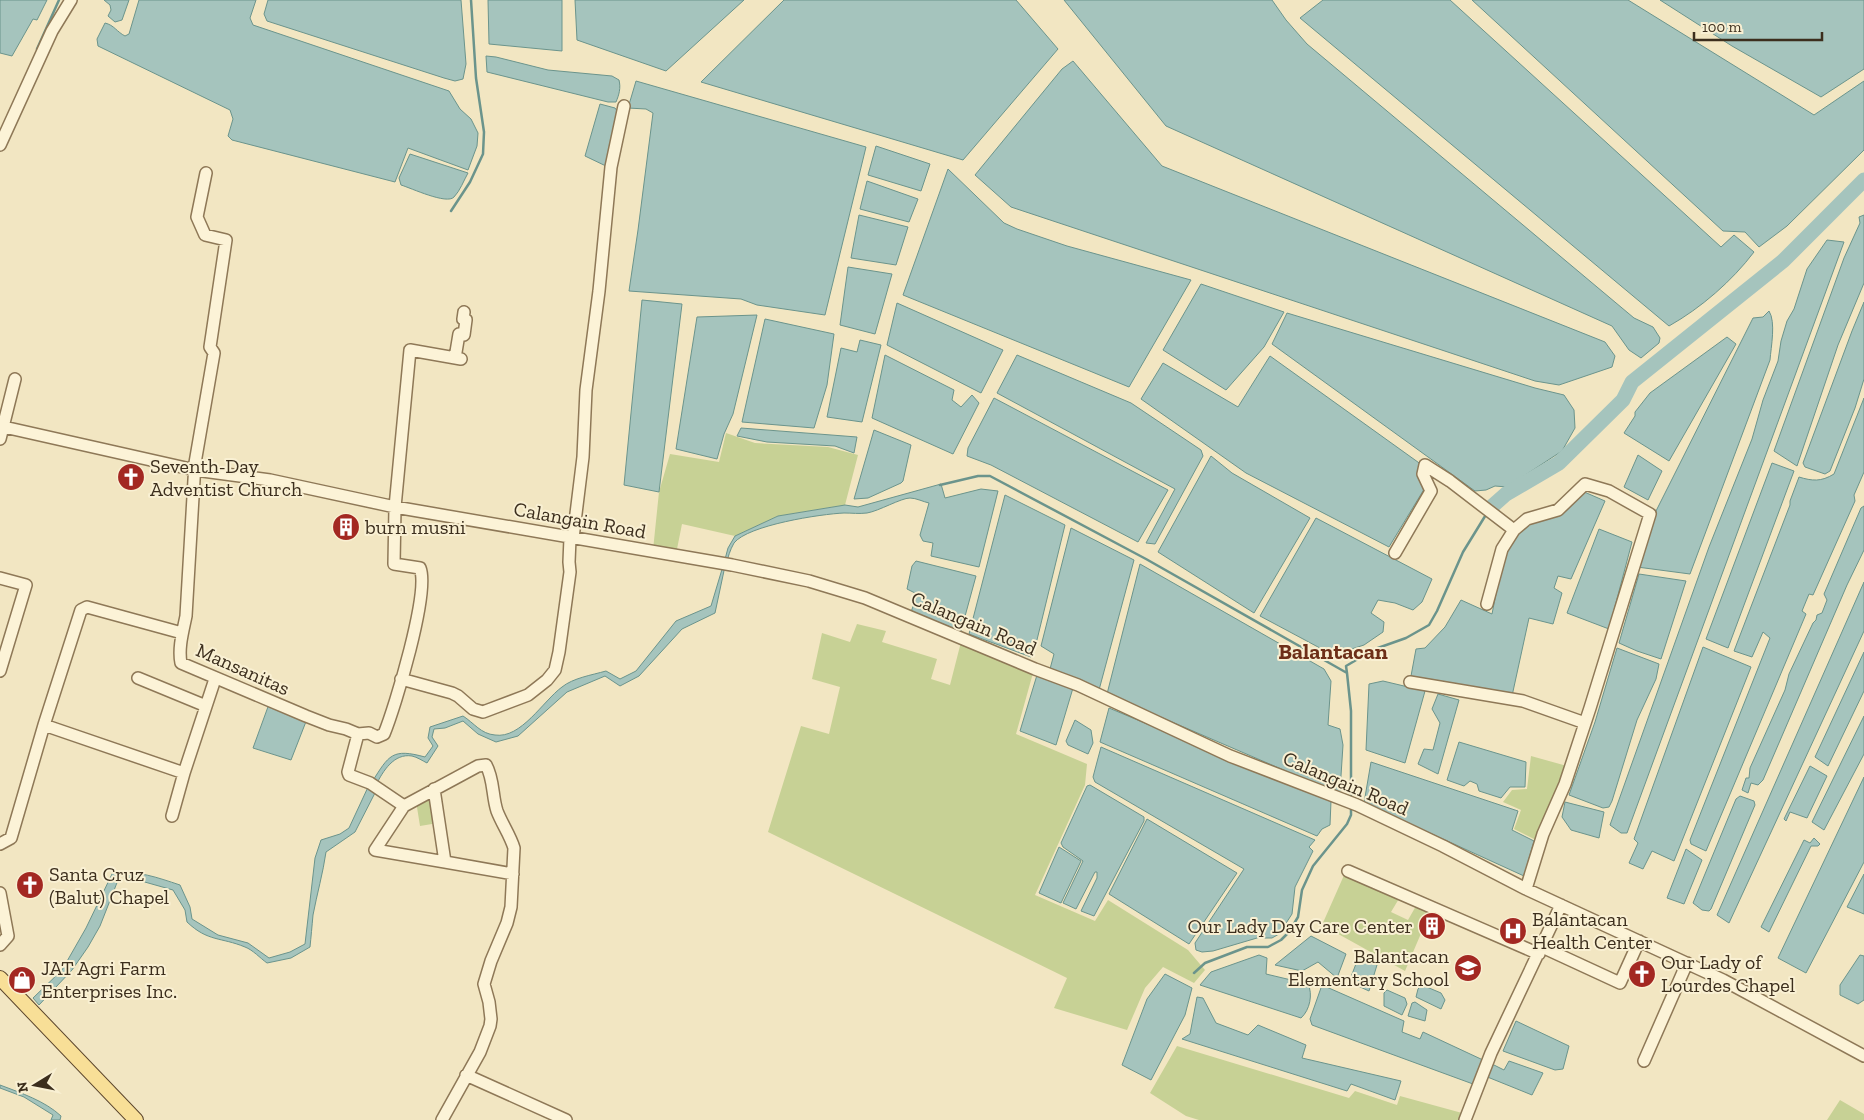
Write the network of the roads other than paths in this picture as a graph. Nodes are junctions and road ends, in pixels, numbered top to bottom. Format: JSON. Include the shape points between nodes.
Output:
{"nodes":[{"id":1,"x":71,"y":0,"type":"edge"},
{"id":2,"x":624,"y":106,"type":"dead end"},
{"id":3,"x":0,"y":145,"type":"edge"},
{"id":4,"x":206,"y":173,"type":"dead end"},
{"id":5,"x":464,"y":312,"type":"dead end"},
{"id":6,"x":15,"y":378,"type":"dead end"},
{"id":7,"x":4,"y":427,"type":"junction"},
{"id":8,"x":0,"y":439,"type":"edge"},
{"id":9,"x":195,"y":470,"type":"junction"},
{"id":10,"x":395,"y":507,"type":"junction"},
{"id":11,"x":1514,"y":530,"type":"junction"},
{"id":12,"x":572,"y":538,"type":"junction"},
{"id":13,"x":1395,"y":554,"type":"dead end"},
{"id":14,"x":0,"y":578,"type":"edge"},
{"id":15,"x":1487,"y":604,"type":"dead end"},
{"id":16,"x":182,"y":634,"type":"junction"},
{"id":17,"x":0,"y":671,"type":"edge"},
{"id":18,"x":138,"y":678,"type":"dead end"},
{"id":19,"x":215,"y":679,"type":"junction"},
{"id":20,"x":401,"y":679,"type":"junction"},
{"id":21,"x":1410,"y":682,"type":"dead end"},
{"id":22,"x":206,"y":706,"type":"junction"},
{"id":23,"x":1585,"y":723,"type":"junction"},
{"id":24,"x":44,"y":725,"type":"junction"},
{"id":25,"x":358,"y":734,"type":"junction"},
{"id":26,"x":184,"y":773,"type":"junction"},
{"id":27,"x":434,"y":789,"type":"junction"},
{"id":28,"x":404,"y":806,"type":"junction"},
{"id":29,"x":172,"y":816,"type":"dead end"},
{"id":30,"x":0,"y":844,"type":"edge"},
{"id":31,"x":445,"y":862,"type":"junction"},
{"id":32,"x":1348,"y":871,"type":"dead end"},
{"id":33,"x":512,"y":874,"type":"junction"},
{"id":34,"x":1526,"y":889,"type":"junction"},
{"id":35,"x":0,"y":893,"type":"edge"},
{"id":36,"x":1561,"y":905,"type":"junction"},
{"id":37,"x":1639,"y":940,"type":"junction"},
{"id":38,"x":0,"y":945,"type":"edge"},
{"id":39,"x":1541,"y":951,"type":"junction"},
{"id":40,"x":1687,"y":963,"type":"junction"},
{"id":41,"x":0,"y":978,"type":"edge"},
{"id":42,"x":1864,"y":1056,"type":"edge"},
{"id":43,"x":1644,"y":1061,"type":"dead end"},
{"id":44,"x":466,"y":1075,"type":"junction"},
{"id":45,"x":136,"y":1120,"type":"edge"},
{"id":46,"x":442,"y":1120,"type":"edge"},
{"id":47,"x":566,"y":1120,"type":"edge"},
{"id":48,"x":1465,"y":1120,"type":"edge"}],
"edges":[{"from":1,"to":3,"type":"street","via":[[52,31]]},
{"from":2,"to":12,"type":"street","via":[[611,167]]},
{"from":4,"to":9,"type":"street","name":"Mansanitas","via":[[197,217],[205,235],[226,240],[210,346],[214,353]]},
{"from":5,"to":10,"type":"street","via":[[463,319],[466,320],[464,335],[459,334],[458,358],[410,350]]},
{"from":6,"to":7,"type":"street"},
{"from":7,"to":8,"type":"street"},
{"from":7,"to":9,"type":"street","name":"Calangain Road"},
{"from":9,"to":10,"type":"street","name":"Calangain Road","via":[[270,480]]},
{"from":9,"to":16,"type":"street","name":"Mansanitas","via":[[186,616]]},
{"from":10,"to":12,"type":"street","name":"Calangain Road"},
{"from":10,"to":20,"type":"street","via":[[394,564],[420,568],[422,574],[414,635]]},
{"from":11,"to":13,"type":"street","via":[[1425,465],[1422,474],[1431,491]]},
{"from":11,"to":15,"type":"street","via":[[1502,549]]},
{"from":11,"to":23,"type":"street","via":[[1526,520],[1558,510],[1585,484],[1609,491],[1650,514]]},
{"from":12,"to":20,"type":"street","via":[[559,652],[555,670],[547,680],[528,695],[483,712],[473,709],[452,693]]},
{"from":12,"to":34,"type":"street","name":"Calangain Road","via":[[727,564],[809,581],[865,598],[1078,685],[1230,756],[1357,805]]},
{"from":14,"to":17,"type":"street","via":[[26,585]]},
{"from":16,"to":19,"type":"street","name":"Mansanitas","via":[[181,663]]},
{"from":16,"to":24,"type":"street","via":[[87,607],[81,610]]},
{"from":18,"to":22,"type":"street"},
{"from":19,"to":22,"type":"street"},
{"from":19,"to":25,"type":"street","name":"Mansanitas"},
{"from":20,"to":25,"type":"street","name":"Mansanitas","via":[[384,734],[376,737],[369,733]]},
{"from":21,"to":23,"type":"street","via":[[1523,701]]},
{"from":22,"to":26,"type":"street"},
{"from":23,"to":34,"type":"street"},
{"from":24,"to":26,"type":"street"},
{"from":24,"to":30,"type":"street","via":[[11,838]]},
{"from":25,"to":28,"type":"street","via":[[349,775],[374,785]]},
{"from":26,"to":29,"type":"street"},
{"from":27,"to":28,"type":"street"},
{"from":27,"to":31,"type":"street"},
{"from":27,"to":33,"type":"street","via":[[486,765],[496,809],[514,848]]},
{"from":28,"to":31,"type":"street","via":[[375,850]]},
{"from":31,"to":33,"type":"street"},
{"from":32,"to":39,"type":"street"},
{"from":33,"to":44,"type":"street","via":[[507,923],[485,977],[490,1026]]},
{"from":34,"to":36,"type":"street","name":"Calangain Road"},
{"from":35,"to":38,"type":"street","via":[[8,936]]},
{"from":36,"to":37,"type":"street","name":"Calangain Road"},
{"from":36,"to":39,"type":"street"},
{"from":37,"to":39,"type":"street","via":[[1620,982]]},
{"from":37,"to":40,"type":"street","name":"Calangain Road"},
{"from":39,"to":48,"type":"street","via":[[1491,1053]]},
{"from":40,"to":42,"type":"street","name":"Calangain Road"},
{"from":40,"to":43,"type":"street"},
{"from":41,"to":45,"type":"main road"},
{"from":44,"to":46,"type":"street"},
{"from":44,"to":47,"type":"street"}]}
